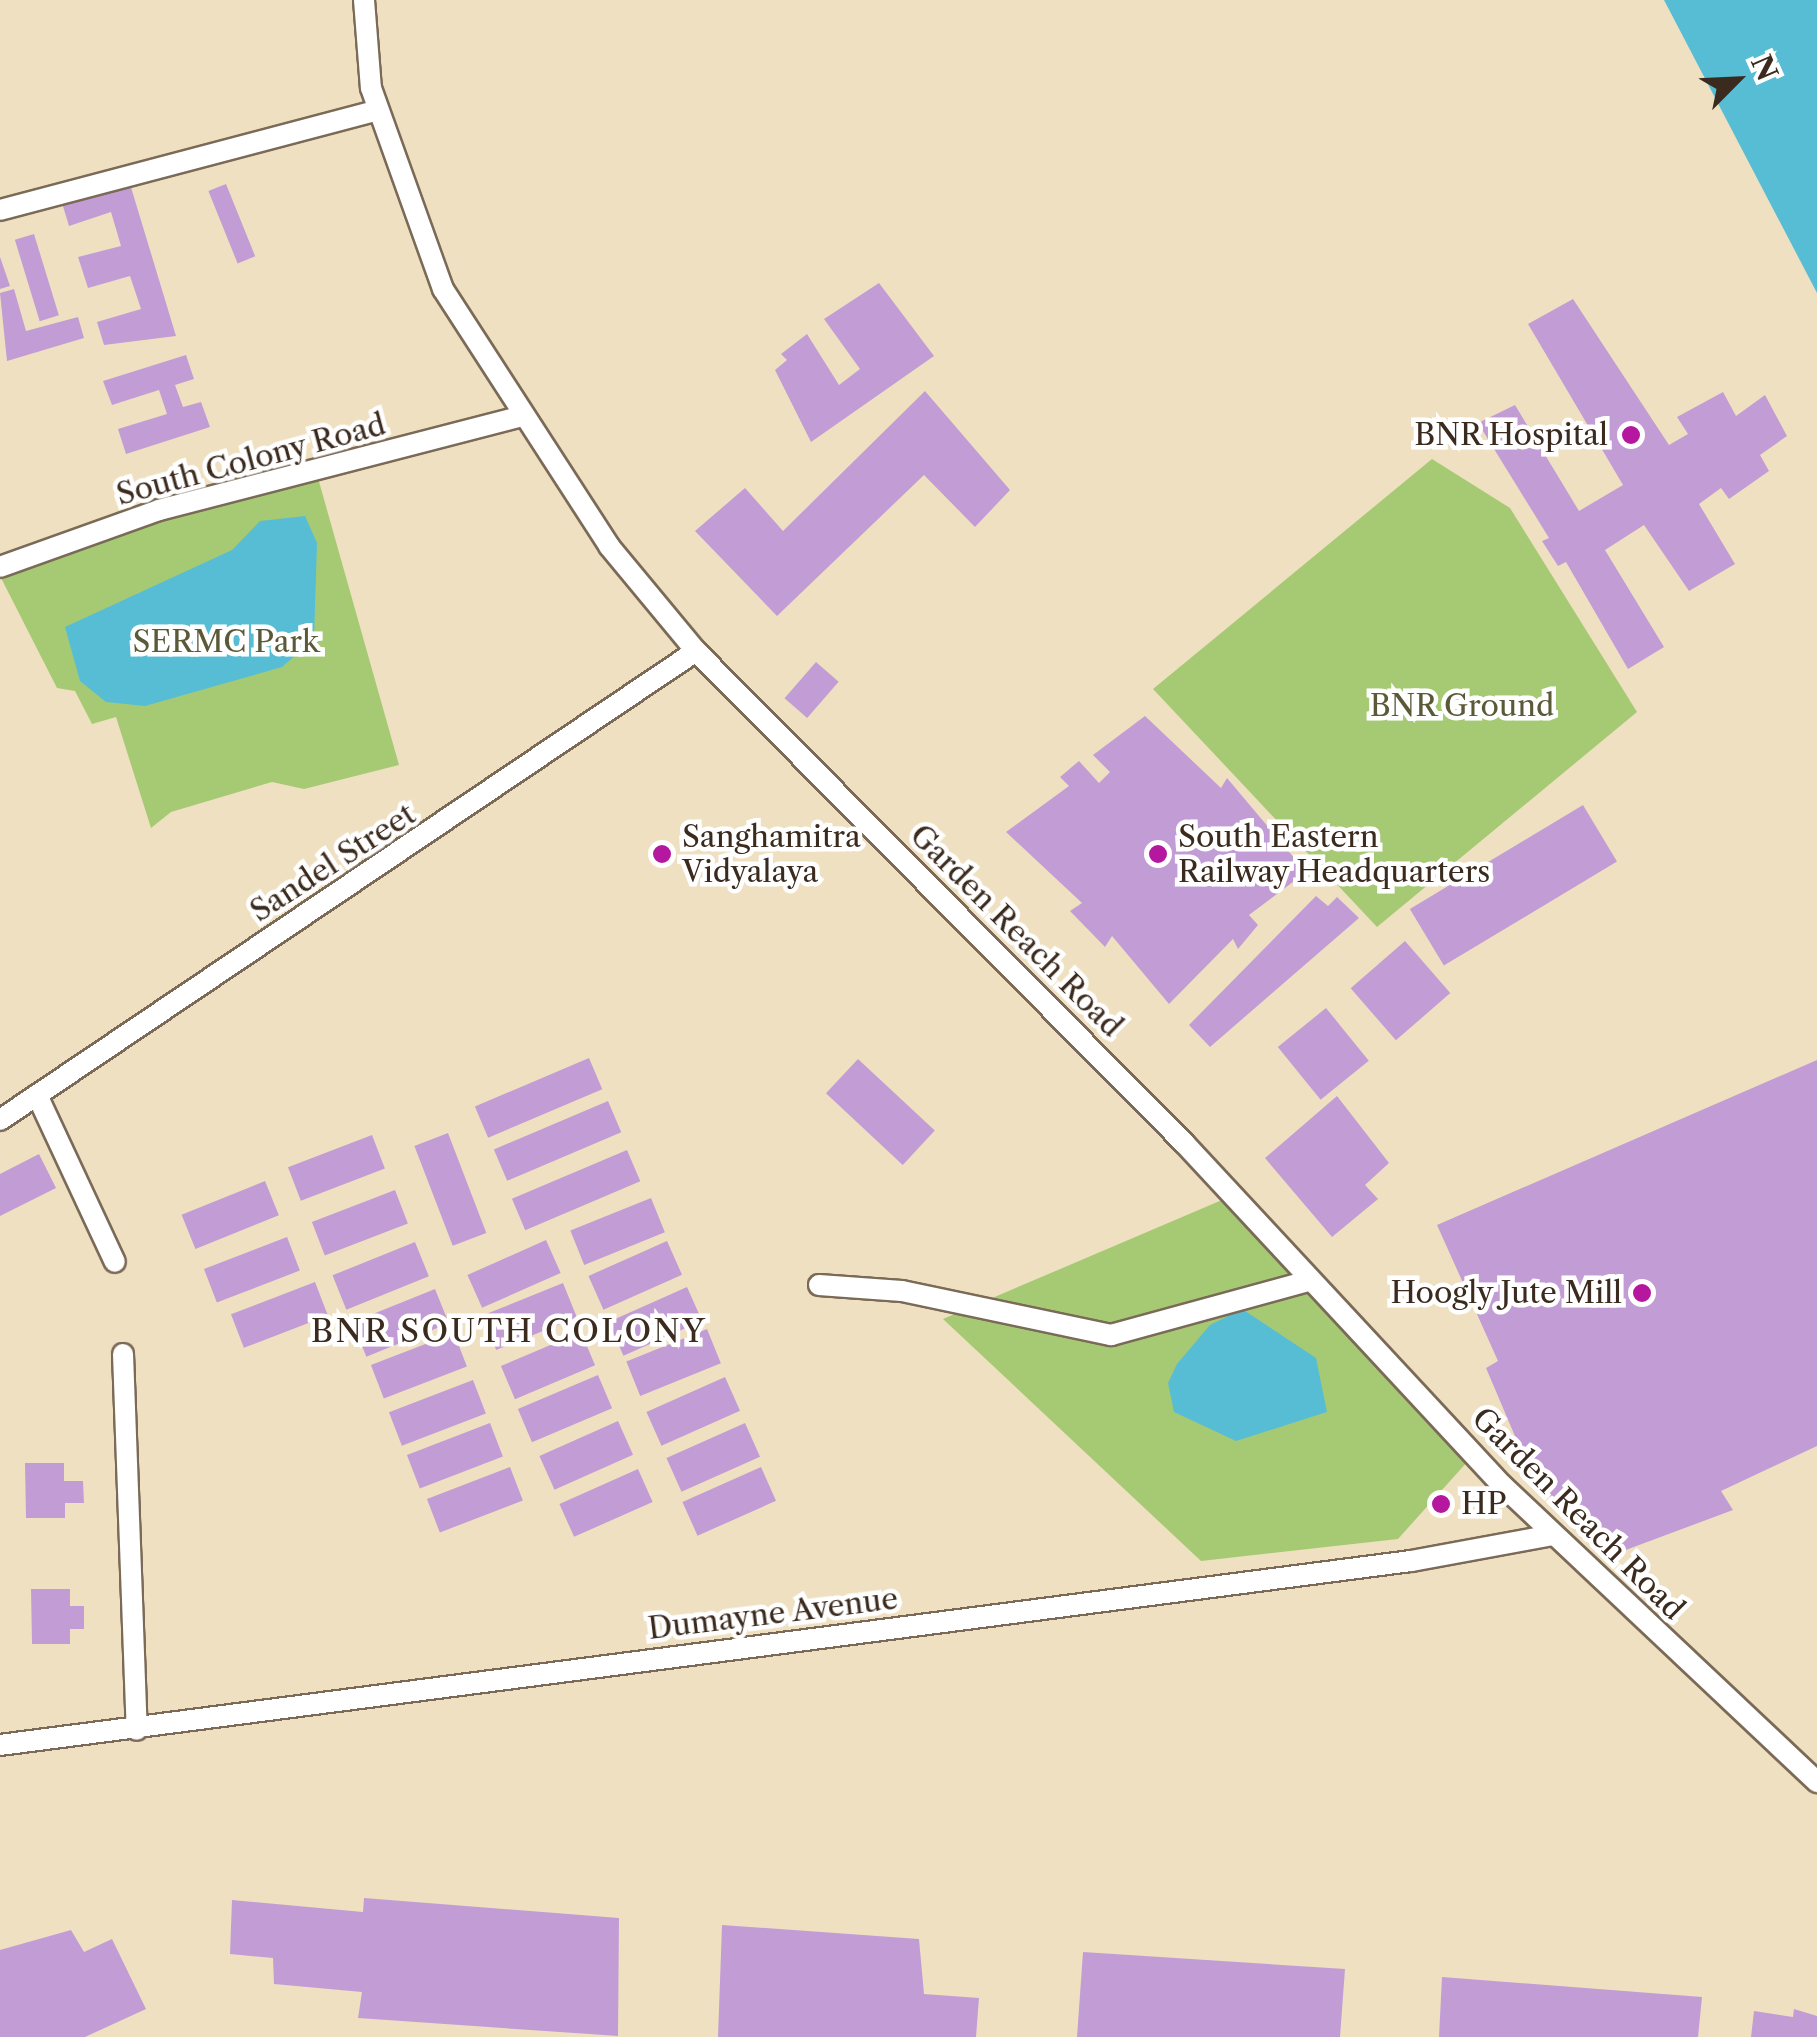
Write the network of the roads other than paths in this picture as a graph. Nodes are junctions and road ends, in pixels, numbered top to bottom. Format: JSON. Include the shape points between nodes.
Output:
{"nodes":[{"id":1,"x":364,"y":0,"type":"edge"},
{"id":2,"x":378,"y":110,"type":"junction"},
{"id":3,"x":0,"y":210,"type":"edge"},
{"id":4,"x":518,"y":416,"type":"junction"},
{"id":5,"x":0,"y":567,"type":"edge"},
{"id":6,"x":696,"y":650,"type":"junction"},
{"id":7,"x":37,"y":1095,"type":"junction"},
{"id":8,"x":0,"y":1120,"type":"edge"},
{"id":9,"x":114,"y":1262,"type":"dead end"},
{"id":10,"x":1309,"y":1280,"type":"junction"},
{"id":11,"x":819,"y":1285,"type":"dead end"},
{"id":12,"x":123,"y":1354,"type":"dead end"},
{"id":13,"x":1552,"y":1534,"type":"junction"},
{"id":14,"x":137,"y":1730,"type":"junction"},
{"id":15,"x":0,"y":1745,"type":"edge"},
{"id":16,"x":1817,"y":1782,"type":"edge"}],
"edges":[{"from":1,"to":2,"type":"street","name":"Garden Reach Road"},
{"from":2,"to":3,"type":"street"},
{"from":2,"to":4,"type":"street","name":"Garden Reach Road","via":[[443,289]]},
{"from":4,"to":5,"type":"street","name":"South Colony Road","via":[[159,510]]},
{"from":4,"to":6,"type":"street","name":"Garden Reach Road"},
{"from":6,"to":7,"type":"street","name":"Sandel Street"},
{"from":6,"to":10,"type":"street","name":"Garden Reach Road"},
{"from":7,"to":8,"type":"street","name":"Sandel Street"},
{"from":7,"to":9,"type":"street"},
{"from":10,"to":11,"type":"street","via":[[1110,1334],[902,1291]]},
{"from":10,"to":13,"type":"street","name":"Garden Reach Road"},
{"from":12,"to":14,"type":"street"},
{"from":13,"to":14,"type":"street","name":"Dumayne Avenue"},
{"from":13,"to":16,"type":"street","name":"Garden Reach Road"},
{"from":14,"to":15,"type":"street","name":"Dumayne Avenue"}]}
